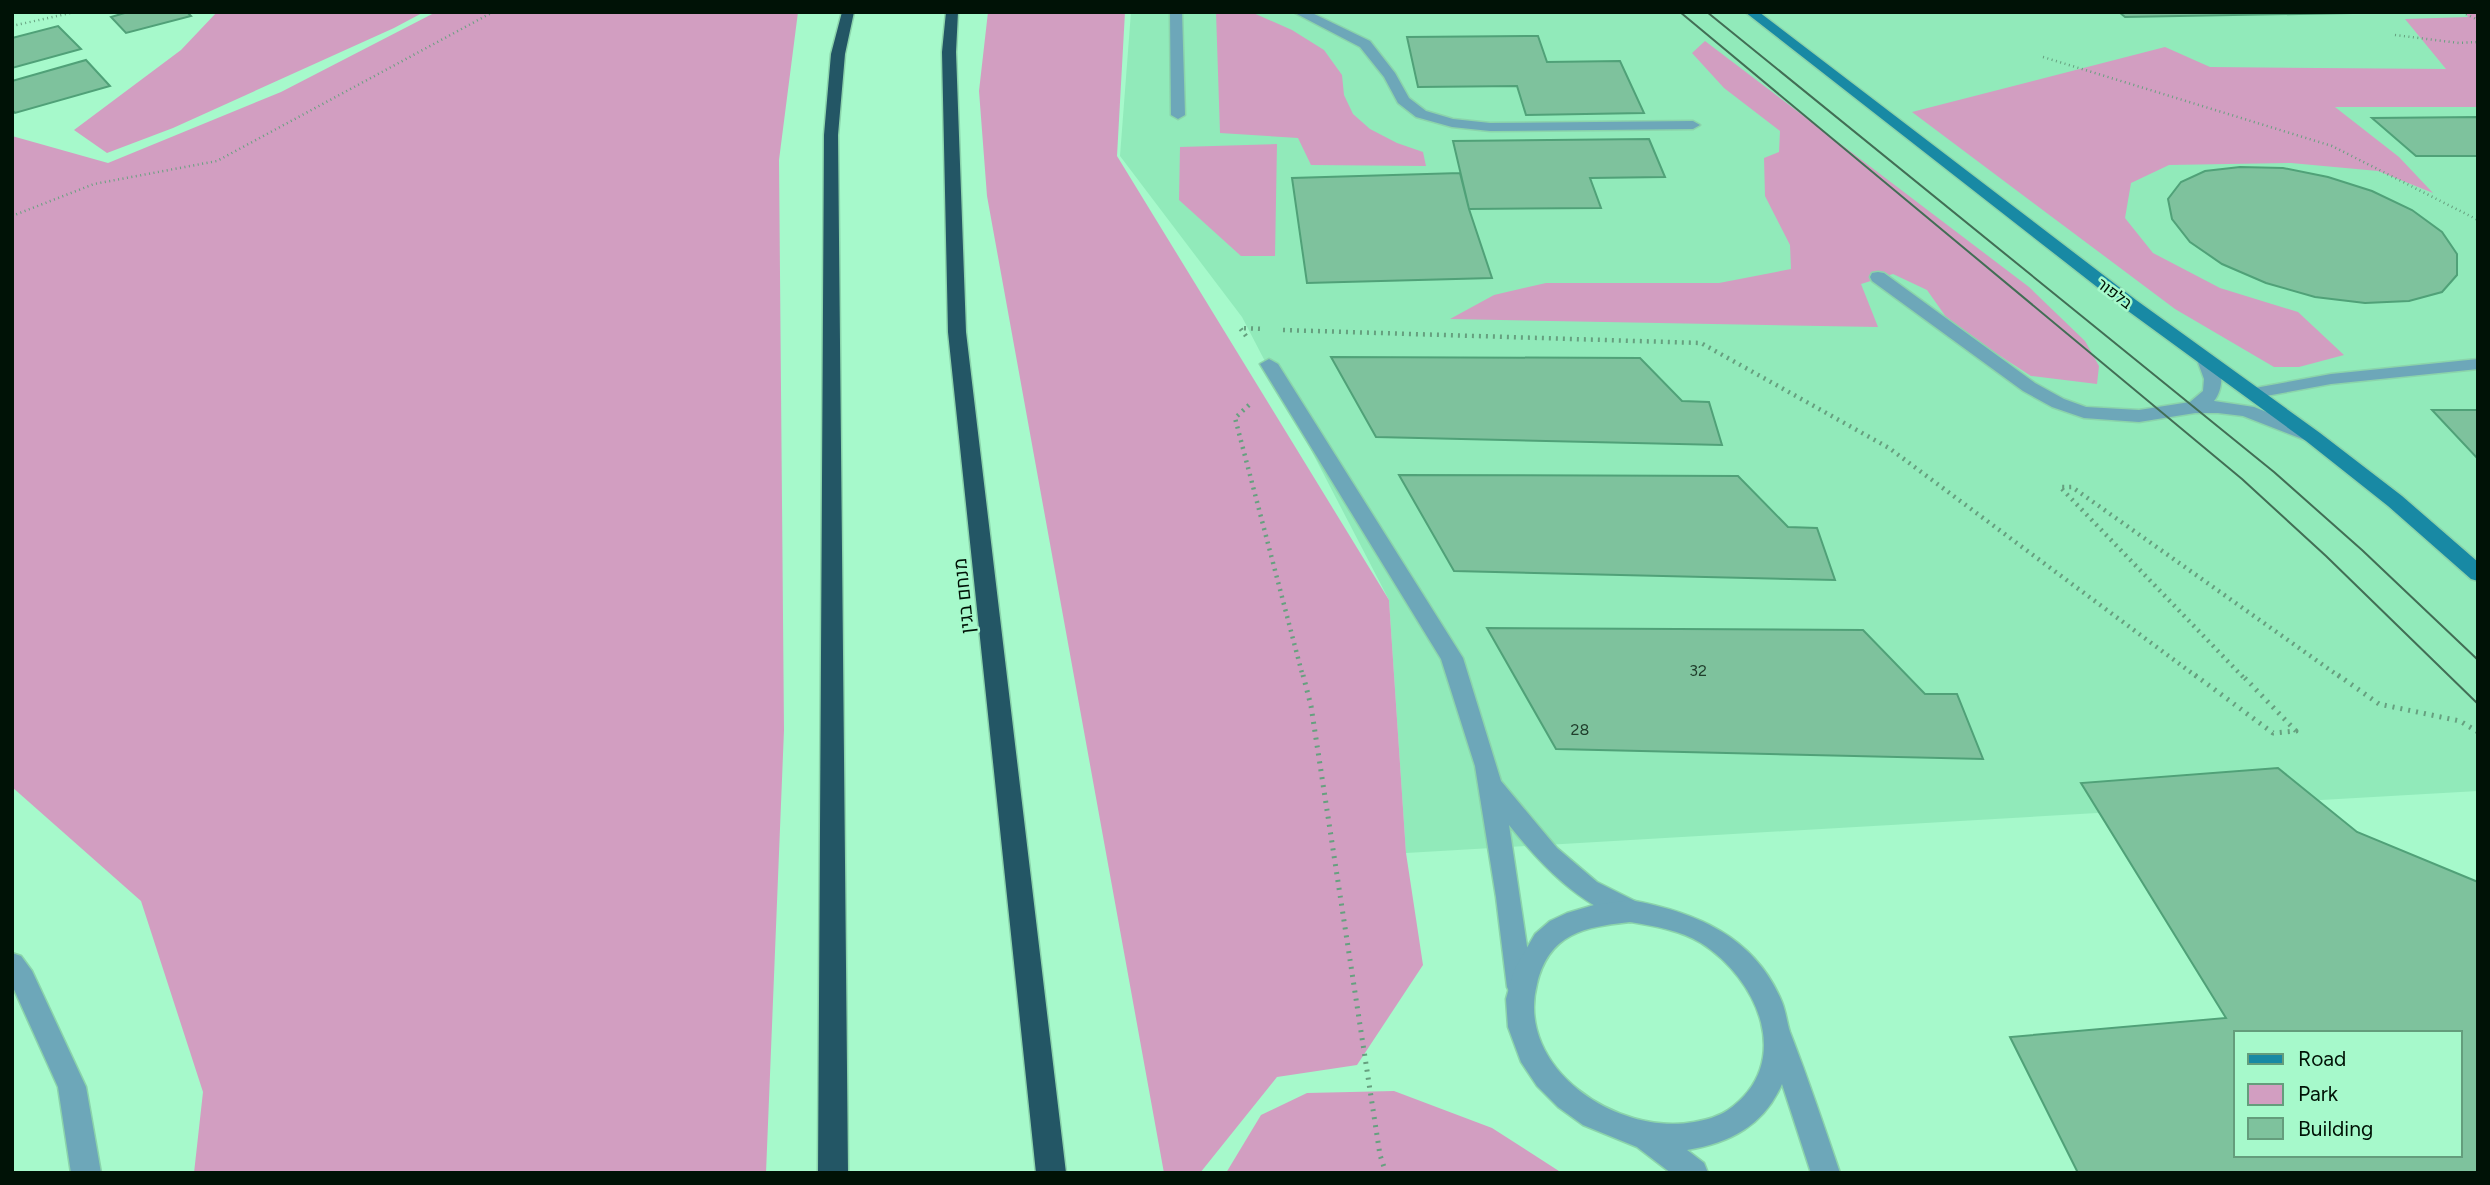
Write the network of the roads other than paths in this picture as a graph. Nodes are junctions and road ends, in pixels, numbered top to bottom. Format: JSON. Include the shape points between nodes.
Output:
{"nodes":[{"id":1,"x":848,"y":12,"type":"edge"},
{"id":2,"x":952,"y":12,"type":"edge"},
{"id":3,"x":1176,"y":12,"type":"edge"},
{"id":4,"x":1299,"y":12,"type":"edge"},
{"id":5,"x":1751,"y":12,"type":"edge"},
{"id":6,"x":1178,"y":115,"type":"dead end"},
{"id":7,"x":1693,"y":125,"type":"dead end"},
{"id":8,"x":1878,"y":278,"type":"dead end"},
{"id":9,"x":2205,"y":357,"type":"junction"},
{"id":10,"x":1269,"y":364,"type":"road end"},
{"id":11,"x":2478,"y":364,"type":"edge"},
{"id":12,"x":2255,"y":393,"type":"junction"},
{"id":13,"x":2196,"y":407,"type":"junction"},
{"id":14,"x":2313,"y":437,"type":"junction"},
{"id":15,"x":2478,"y":574,"type":"edge"},
{"id":16,"x":1490,"y":783,"type":"junction"},
{"id":17,"x":1630,"y":911,"type":"junction"},
{"id":18,"x":12,"y":964,"type":"edge"},
{"id":19,"x":1520,"y":987,"type":"junction"},
{"id":20,"x":1779,"y":1035,"type":"junction"},
{"id":21,"x":1647,"y":1137,"type":"junction"},
{"id":22,"x":86,"y":1173,"type":"edge"},
{"id":23,"x":833,"y":1173,"type":"edge"},
{"id":24,"x":1051,"y":1173,"type":"edge"},
{"id":25,"x":1693,"y":1173,"type":"edge"},
{"id":26,"x":1826,"y":1173,"type":"edge"}],
"edges":[{"from":1,"to":23,"type":"highway","via":[[838,54],[831,135]]},
{"from":2,"to":24,"type":"highway","name":"מנחם בגין","via":[[949,52],[957,332]]},
{"from":3,"to":6,"type":"street"},
{"from":4,"to":7,"type":"street","via":[[1365,44],[1403,100],[1421,114],[1452,123],[1490,127]]},
{"from":5,"to":9,"type":"street","name":"בלפור"},
{"from":8,"to":13,"type":"street","via":[[2058,403],[2084,412],[2140,416]]},
{"from":9,"to":12,"type":"street","name":"בלפור"},
{"from":9,"to":13,"type":"street","via":[[2214,376],[2214,389],[2208,400]]},
{"from":10,"to":16,"type":"street","via":[[1452,658]]},
{"from":11,"to":12,"type":"street","via":[[2331,379]]},
{"from":12,"to":14,"type":"street","name":"בלפור"},
{"from":13,"to":14,"type":"street","via":[[2247,411]]},
{"from":14,"to":15,"type":"street","name":"בלפור"},
{"from":16,"to":17,"type":"street","via":[[1548,855],[1588,889]]},
{"from":16,"to":19,"type":"street"},
{"from":17,"to":19,"type":"street","via":[[1592,915],[1558,930],[1533,954]]},
{"from":17,"to":20,"type":"street","via":[[1671,918],[1711,936],[1744,963],[1767,997]]},
{"from":18,"to":22,"type":"street","via":[[72,1087]]},
{"from":19,"to":21,"type":"street","via":[[1521,1024],[1535,1062],[1564,1097],[1602,1123]]},
{"from":20,"to":21,"type":"street","via":[[1775,1072],[1757,1104],[1728,1127],[1690,1138]]},
{"from":20,"to":26,"type":"street"},
{"from":21,"to":25,"type":"street"}]}
